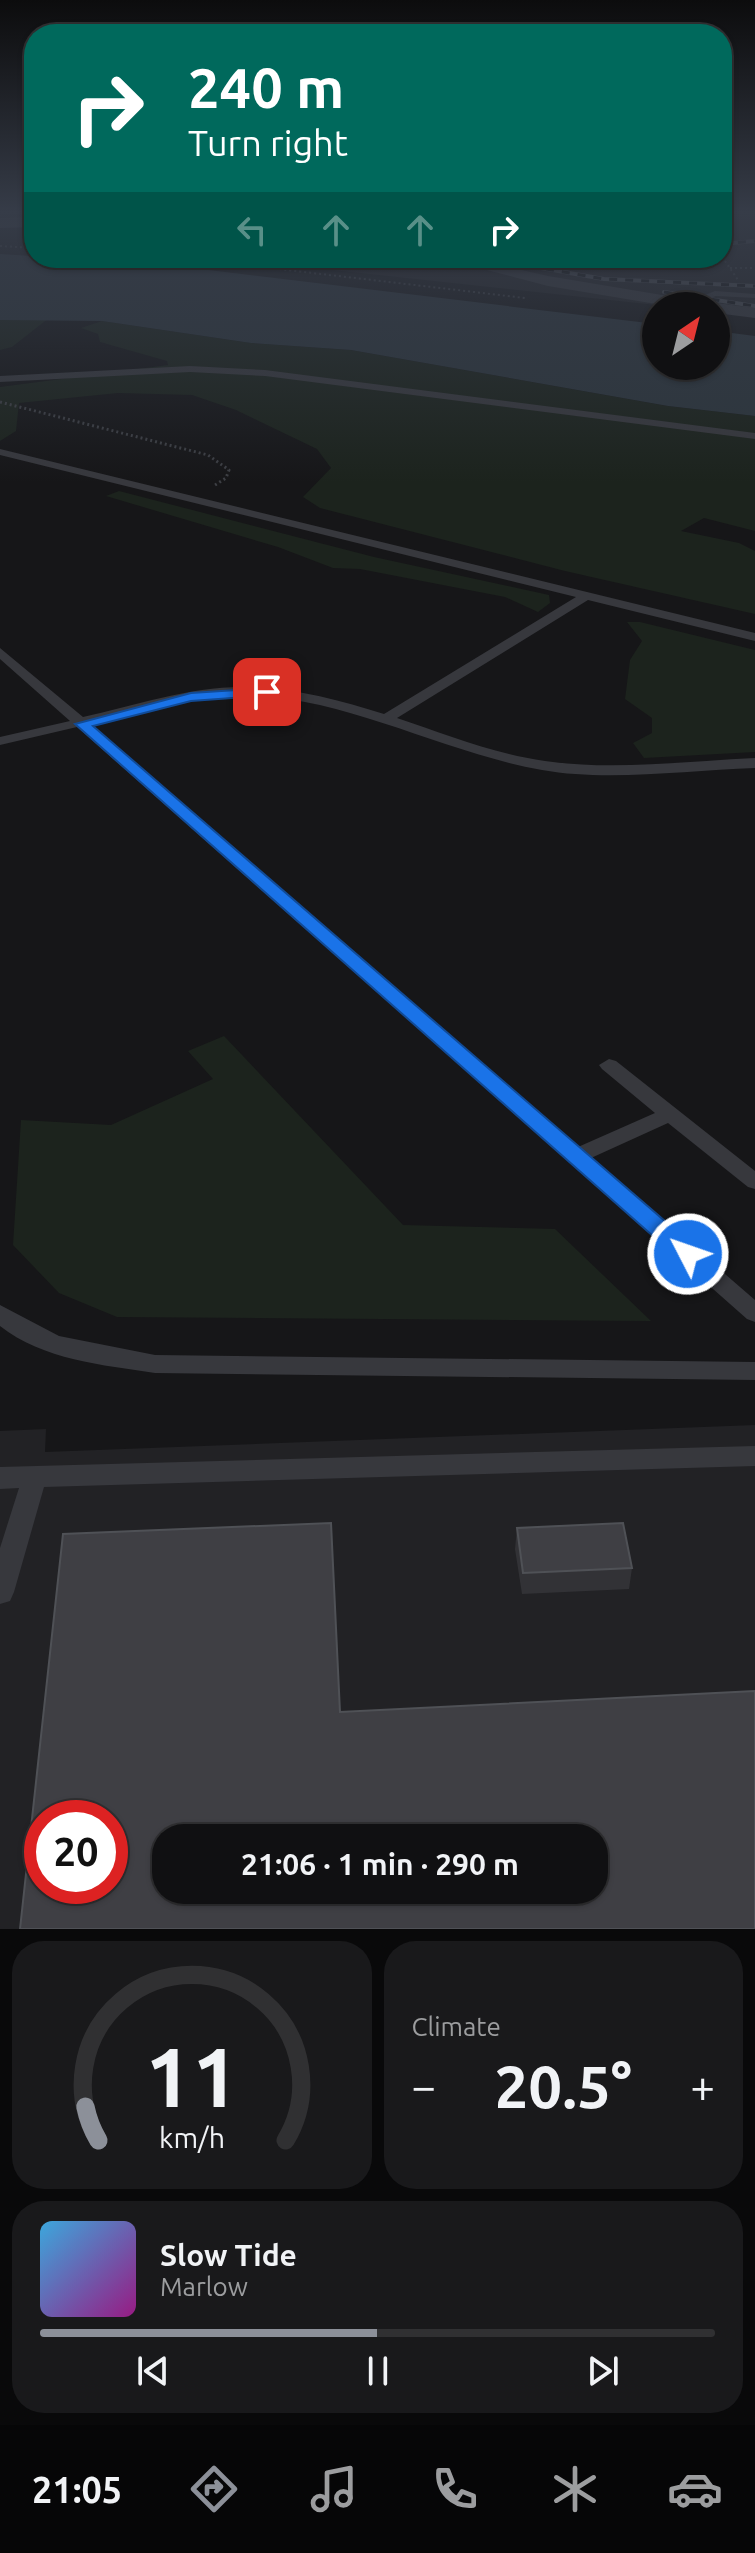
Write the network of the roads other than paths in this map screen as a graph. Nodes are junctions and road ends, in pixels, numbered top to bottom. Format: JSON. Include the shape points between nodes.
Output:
{"nodes":[{"id":1,"x":730,"y":310,"type":"edge"},
{"id":2,"x":755,"y":313,"type":"edge"},
{"id":3,"x":0,"y":379,"type":"edge"},
{"id":4,"x":755,"y":436,"type":"edge"},
{"id":5,"x":0,"y":452,"type":"edge"},
{"id":6,"x":586,"y":596,"type":"junction"},
{"id":7,"x":755,"y":637,"type":"edge"},
{"id":8,"x":0,"y":652,"type":"edge"},
{"id":9,"x":384,"y":720,"type":"junction"},
{"id":10,"x":82,"y":724,"type":"junction"},
{"id":11,"x":0,"y":741,"type":"edge"},
{"id":12,"x":755,"y":763,"type":"edge"},
{"id":13,"x":609,"y":1065,"type":"dead end"},
{"id":14,"x":670,"y":1114,"type":"junction"},
{"id":15,"x":576,"y":1156,"type":"junction"},
{"id":16,"x":755,"y":1182,"type":"edge"},
{"id":17,"x":755,"y":1313,"type":"edge"},
{"id":18,"x":0,"y":1314,"type":"edge"},
{"id":19,"x":755,"y":1371,"type":"edge"},
{"id":20,"x":755,"y":1456,"type":"edge"},
{"id":21,"x":35,"y":1476,"type":"junction"},
{"id":22,"x":0,"y":1478,"type":"edge"},
{"id":23,"x":0,"y":1592,"type":"edge"}],
"edges":[{"from":1,"to":2,"type":"street"},
{"from":3,"to":4,"type":"lane","via":[[223,370]]},
{"from":5,"to":6,"type":"lane"},
{"from":6,"to":7,"type":"lane"},
{"from":6,"to":9,"type":"lane"},
{"from":8,"to":10,"type":"lane"},
{"from":9,"to":10,"type":"lane","via":[[333,702],[246,691],[191,697]]},
{"from":9,"to":12,"type":"lane","via":[[545,766],[592,770]]},
{"from":10,"to":11,"type":"lane"},
{"from":10,"to":15,"type":"lane"},
{"from":13,"to":14,"type":"lane"},
{"from":14,"to":15,"type":"lane"},
{"from":14,"to":16,"type":"lane"},
{"from":15,"to":17,"type":"lane"},
{"from":18,"to":19,"type":"lane","via":[[17,1329],[74,1350],[155,1364]]},
{"from":20,"to":21,"type":"lane"},
{"from":21,"to":22,"type":"lane"},
{"from":21,"to":23,"type":"lane"}]}
